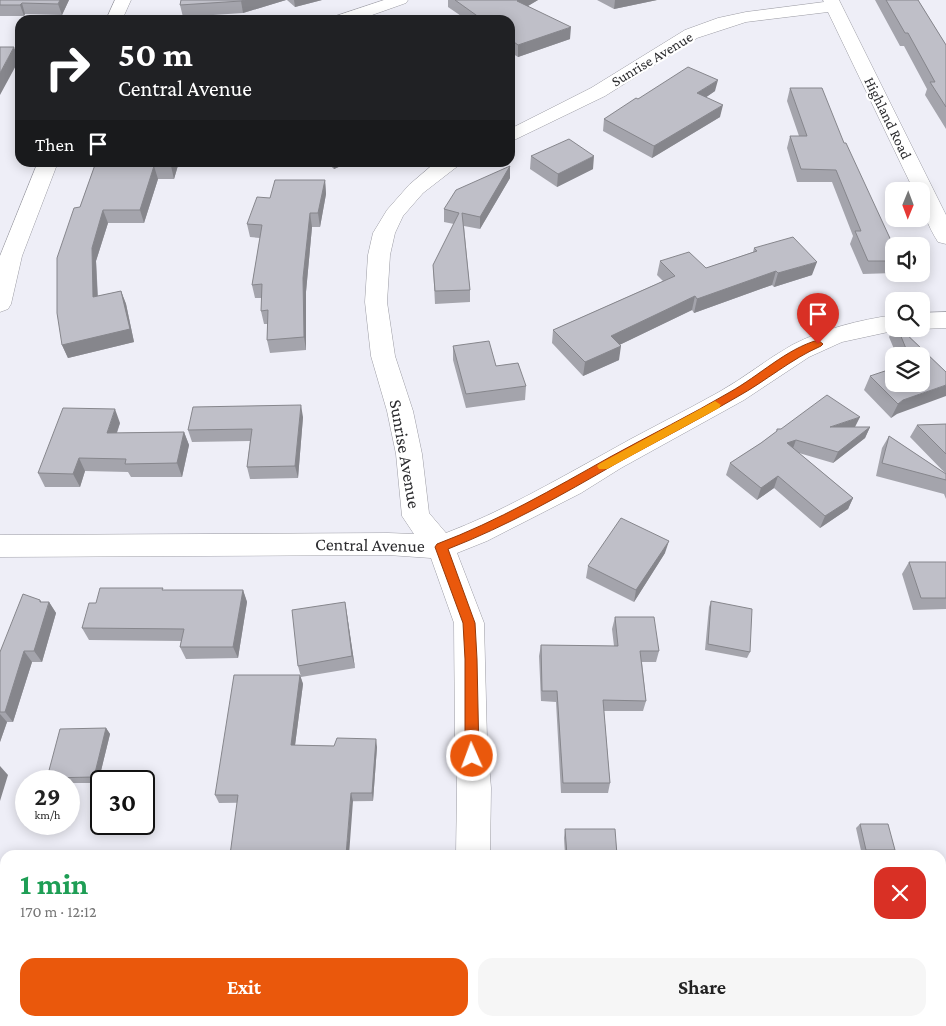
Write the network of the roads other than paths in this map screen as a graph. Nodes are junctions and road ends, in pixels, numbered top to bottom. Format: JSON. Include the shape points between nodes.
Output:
{"nodes":[{"id":1,"x":123,"y":0,"type":"edge"},
{"id":2,"x":400,"y":0,"type":"edge"},
{"id":3,"x":832,"y":3,"type":"edge"},
{"id":4,"x":116,"y":15,"type":"edge"},
{"id":5,"x":356,"y":15,"type":"edge"},
{"id":6,"x":515,"y":134,"type":"edge"},
{"id":7,"x":46,"y":167,"type":"edge"},
{"id":8,"x":443,"y":167,"type":"edge"},
{"id":9,"x":946,"y":236,"type":"edge"},
{"id":10,"x":0,"y":304,"type":"edge"},
{"id":11,"x":946,"y":320,"type":"edge"},
{"id":12,"x":930,"y":321,"type":"edge"},
{"id":13,"x":885,"y":324,"type":"edge"},
{"id":14,"x":0,"y":546,"type":"edge"},
{"id":15,"x":441,"y":547,"type":"junction"},
{"id":16,"x":473,"y":850,"type":"edge"}],
"edges":[{"from":1,"to":4,"type":"street"},
{"from":2,"to":5,"type":"street"},
{"from":3,"to":6,"type":"street","name":"Sunrise Avenue","via":[[746,17],[691,34],[598,92]]},
{"from":3,"to":9,"type":"street","name":"Highland Road"},
{"from":7,"to":10,"type":"street","via":[[11,256]]},
{"from":8,"to":15,"type":"street","name":"Sunrise Avenue","via":[[416,189],[394,214],[384,233],[378,255],[376,302],[383,356],[409,454],[416,516]]},
{"from":11,"to":12,"type":"street"},
{"from":13,"to":15,"type":"street","name":"Central Avenue","via":[[835,336],[801,351],[735,394],[571,486],[478,533]]},
{"from":14,"to":15,"type":"street","name":"Central Avenue","via":[[388,544]]},
{"from":15,"to":16,"type":"street","name":"Sunrise Avenue","via":[[469,623]]}]}
